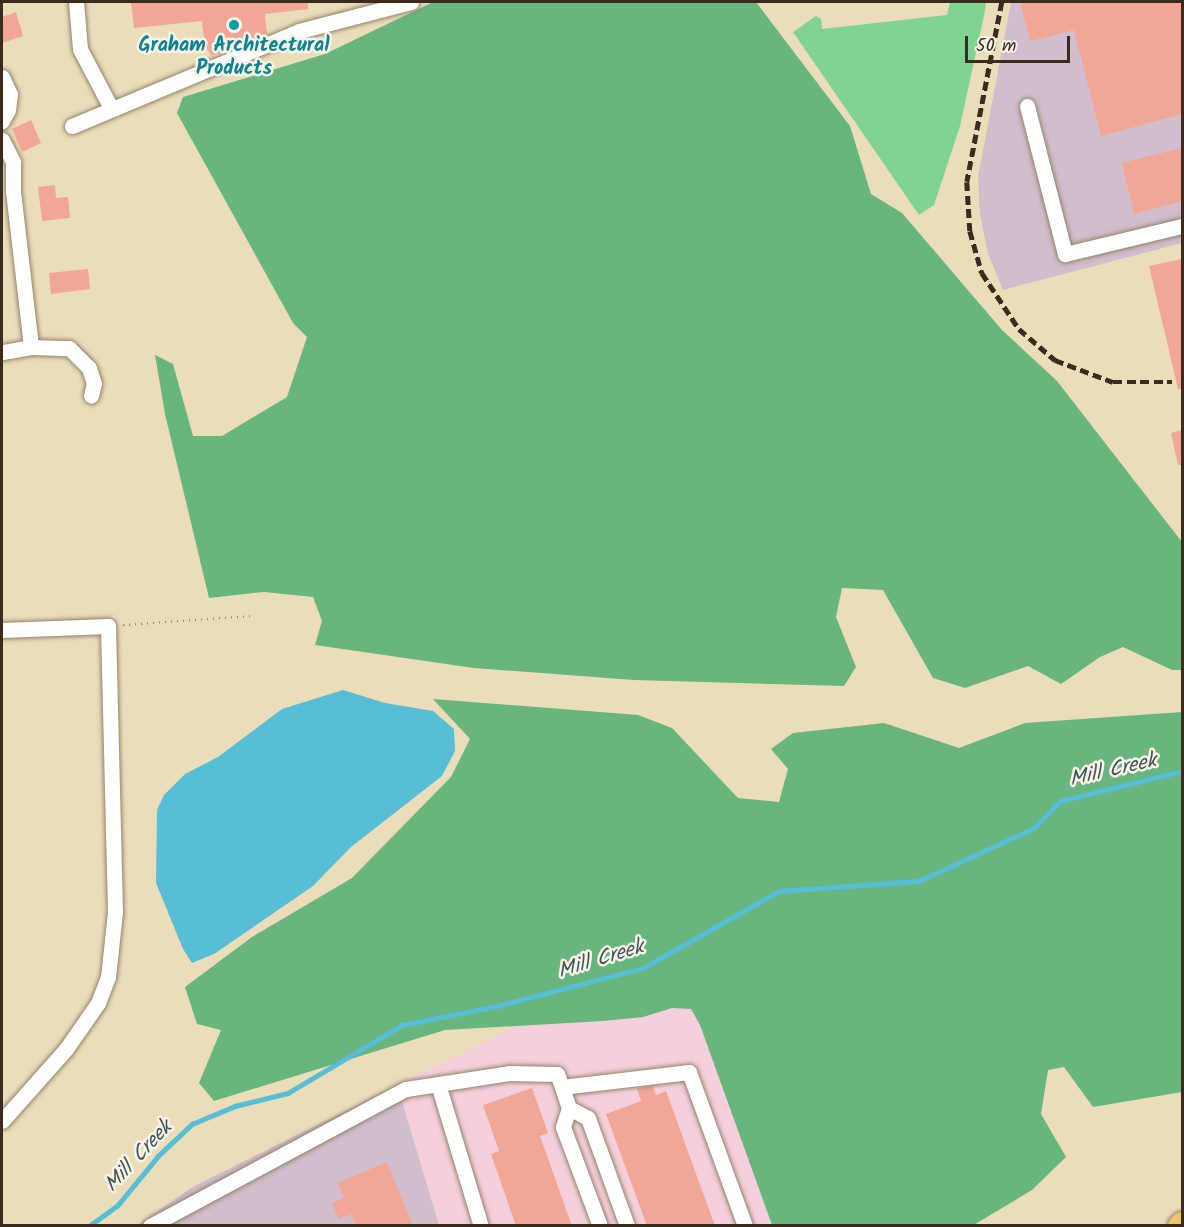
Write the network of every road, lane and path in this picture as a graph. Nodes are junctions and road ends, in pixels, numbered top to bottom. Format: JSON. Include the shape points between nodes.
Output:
{"nodes":[{"id":1,"x":76,"y":2,"type":"edge"},
{"id":2,"x":411,"y":2,"type":"edge"},
{"id":3,"x":2,"y":77,"type":"edge"},
{"id":4,"x":1027,"y":106,"type":"dead end"},
{"id":5,"x":111,"y":108,"type":"junction"},
{"id":6,"x":2,"y":121,"type":"edge"},
{"id":7,"x":72,"y":126,"type":"dead end"},
{"id":8,"x":2,"y":140,"type":"edge"},
{"id":9,"x":1182,"y":226,"type":"edge"},
{"id":10,"x":31,"y":347,"type":"junction"},
{"id":11,"x":2,"y":352,"type":"edge"},
{"id":12,"x":92,"y":396,"type":"dead end"},
{"id":13,"x":252,"y":616,"type":"dead end"},
{"id":14,"x":108,"y":626,"type":"junction"},
{"id":15,"x":2,"y":630,"type":"edge"},
{"id":16,"x":438,"y":1084,"type":"junction"},
{"id":17,"x":562,"y":1087,"type":"junction"},
{"id":18,"x":569,"y":1108,"type":"junction"},
{"id":19,"x":2,"y":1121,"type":"edge"},
{"id":20,"x":743,"y":1225,"type":"edge"},
{"id":21,"x":150,"y":1226,"type":"edge"},
{"id":22,"x":481,"y":1226,"type":"edge"},
{"id":23,"x":600,"y":1226,"type":"edge"},
{"id":24,"x":627,"y":1226,"type":"edge"}],
"edges":[{"from":1,"to":5,"type":"lane","via":[[80,49]]},
{"from":2,"to":5,"type":"lane","via":[[299,31],[276,44]]},
{"from":3,"to":6,"type":"lane","via":[[10,94]]},
{"from":4,"to":9,"type":"lane","via":[[1065,254]]},
{"from":5,"to":7,"type":"lane"},
{"from":8,"to":10,"type":"lane","via":[[13,162]]},
{"from":10,"to":11,"type":"lane"},
{"from":10,"to":12,"type":"lane","via":[[69,348],[89,368],[94,383]]},
{"from":13,"to":14,"type":"path"},
{"from":14,"to":15,"type":"lane"},
{"from":14,"to":19,"type":"lane","via":[[116,912],[108,977],[85,1025]]},
{"from":16,"to":17,"type":"lane","via":[[509,1073],[557,1074]]},
{"from":16,"to":21,"type":"lane","via":[[406,1089]]},
{"from":16,"to":22,"type":"lane"},
{"from":17,"to":18,"type":"lane"},
{"from":17,"to":20,"type":"lane","via":[[689,1072]]},
{"from":18,"to":23,"type":"lane","via":[[563,1127]]},
{"from":18,"to":24,"type":"lane","via":[[588,1118]]}]}
